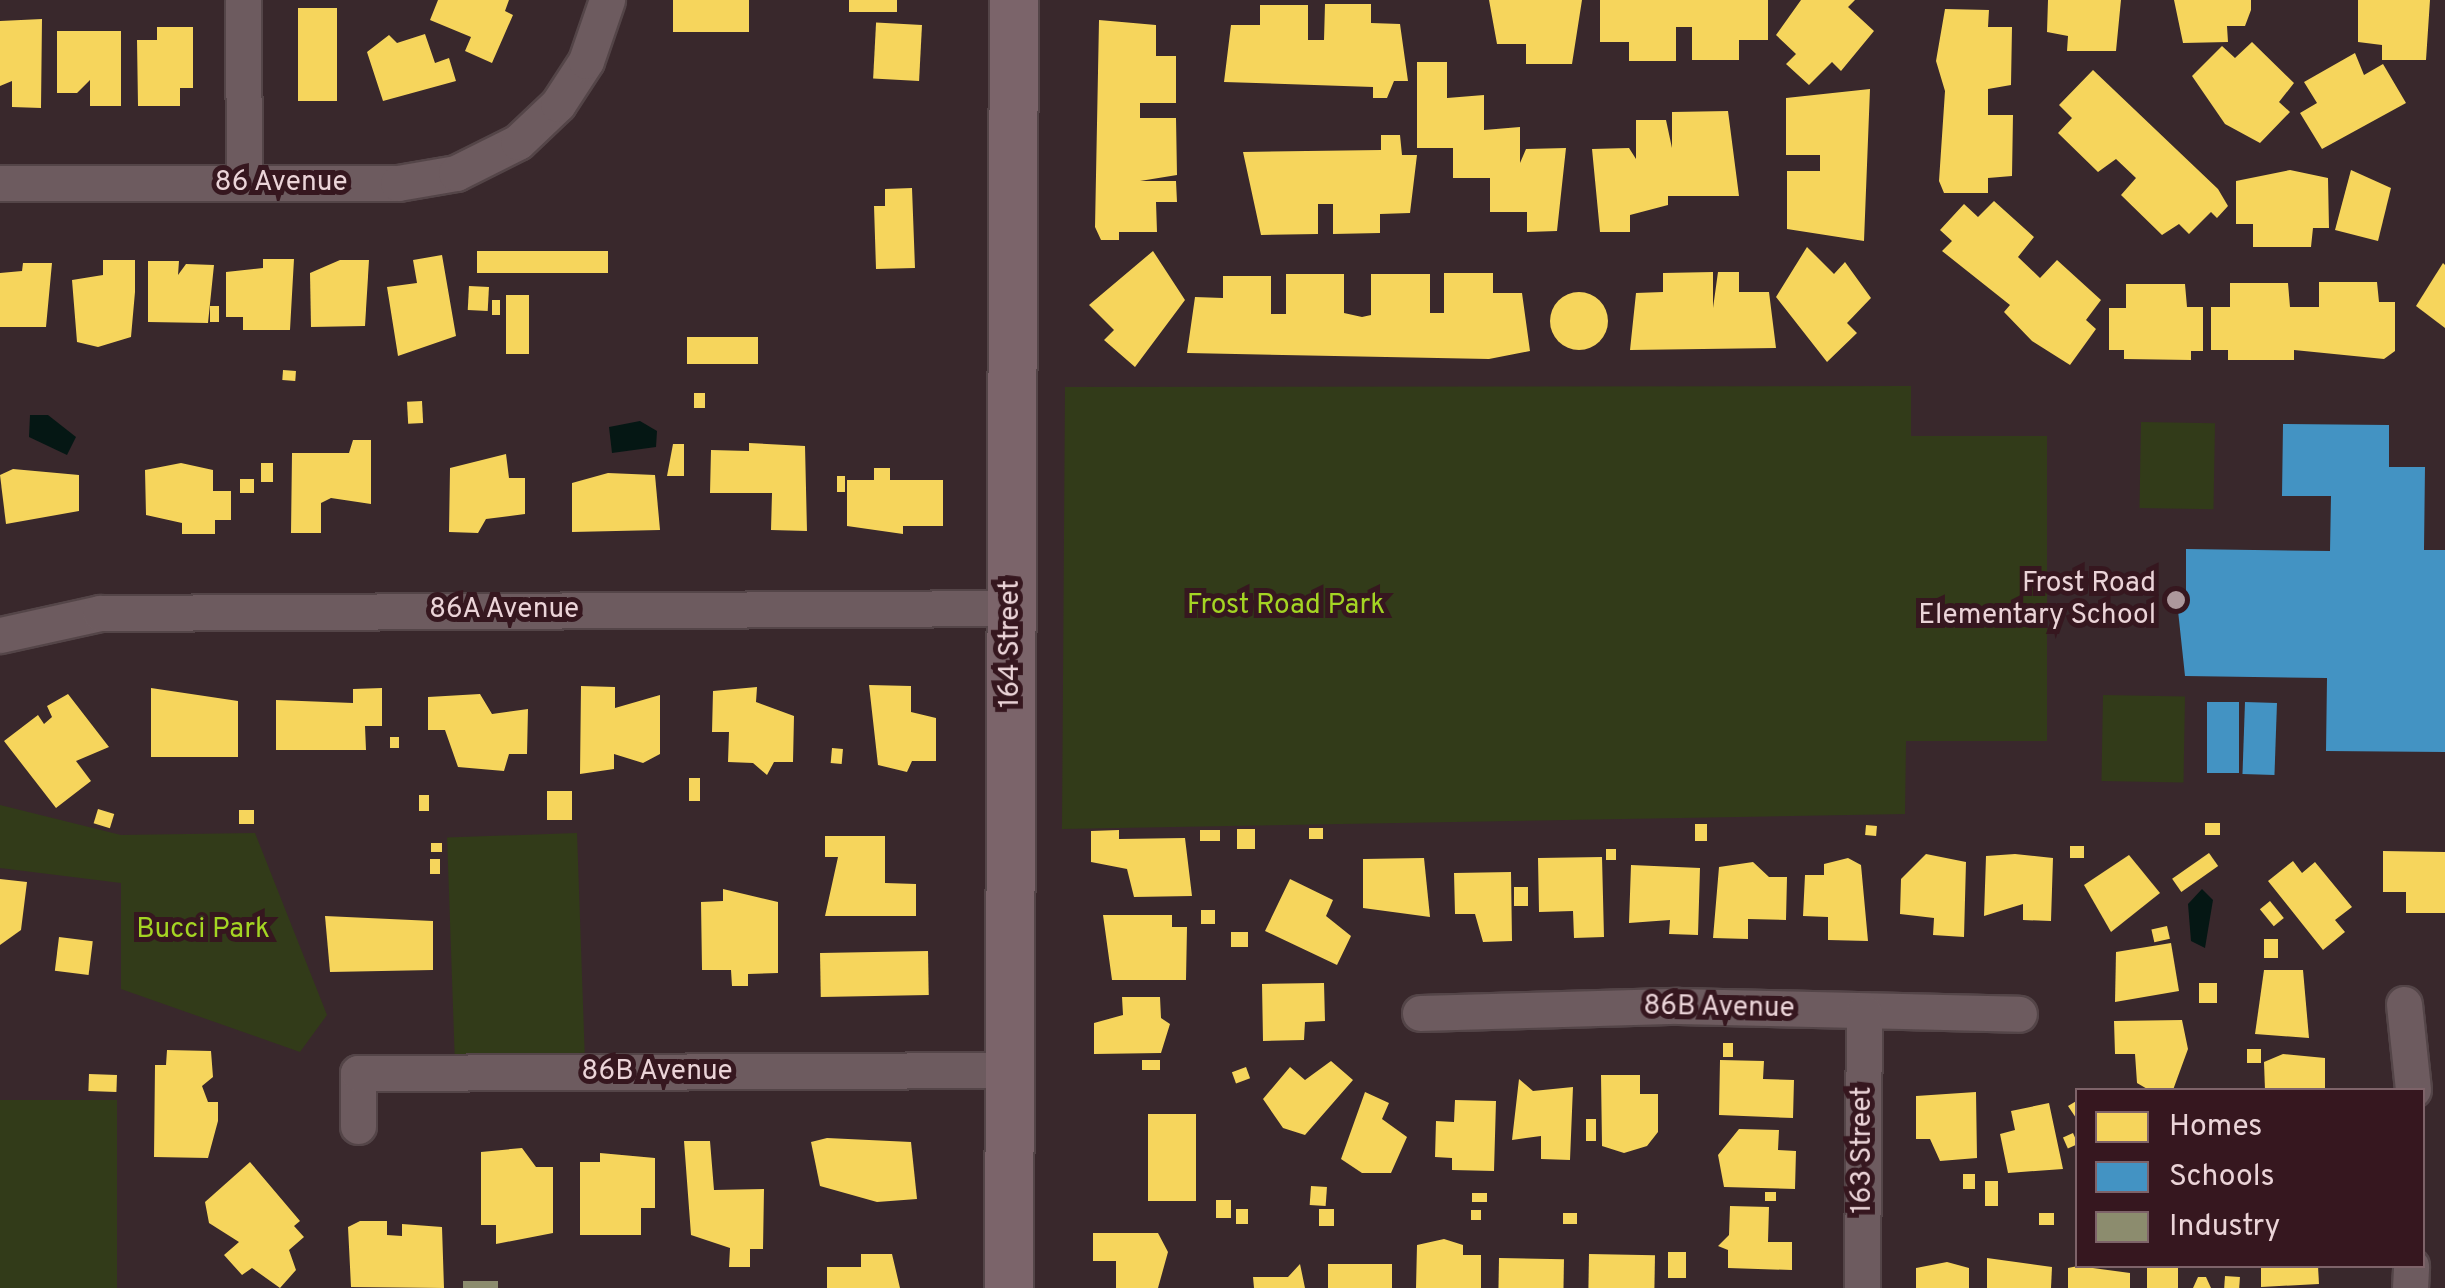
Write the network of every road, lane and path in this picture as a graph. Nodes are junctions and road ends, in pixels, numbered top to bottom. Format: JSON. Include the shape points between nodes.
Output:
{"nodes":[{"id":1,"x":243,"y":0,"type":"edge"},
{"id":2,"x":607,"y":0,"type":"edge"},
{"id":3,"x":1014,"y":0,"type":"edge"},
{"id":4,"x":244,"y":182,"type":"junction"},
{"id":5,"x":0,"y":184,"type":"edge"},
{"id":6,"x":1012,"y":608,"type":"junction"},
{"id":7,"x":0,"y":636,"type":"edge"},
{"id":8,"x":2404,"y":1004,"type":"dead end"},
{"id":9,"x":1864,"y":1012,"type":"junction"},
{"id":10,"x":1420,"y":1013,"type":"dead end"},
{"id":11,"x":2019,"y":1014,"type":"dead end"},
{"id":12,"x":1010,"y":1070,"type":"junction"},
{"id":13,"x":2413,"y":1088,"type":"edge"},
{"id":14,"x":358,"y":1126,"type":"dead end"},
{"id":15,"x":1009,"y":1288,"type":"edge"},
{"id":16,"x":1862,"y":1288,"type":"edge"}],
"edges":[{"from":1,"to":4,"type":"street"},
{"from":2,"to":4,"type":"street","name":"86 Avenue","via":[[586,61],[545,118],[496,156],[436,178]]},
{"from":3,"to":6,"type":"street","name":"164 Street"},
{"from":4,"to":5,"type":"street","name":"86 Avenue"},
{"from":6,"to":7,"type":"street","name":"86A Avenue","via":[[100,612]]},
{"from":6,"to":12,"type":"street","name":"164 Street"},
{"from":8,"to":13,"type":"street"},
{"from":9,"to":10,"type":"street","name":"86B Avenue","via":[[1634,1006]]},
{"from":9,"to":11,"type":"street","name":"86B Avenue"},
{"from":9,"to":16,"type":"street","name":"163 Street"},
{"from":12,"to":14,"type":"street","name":"86B Avenue","via":[[358,1073]]},
{"from":12,"to":15,"type":"street","name":"164 Street"}]}
